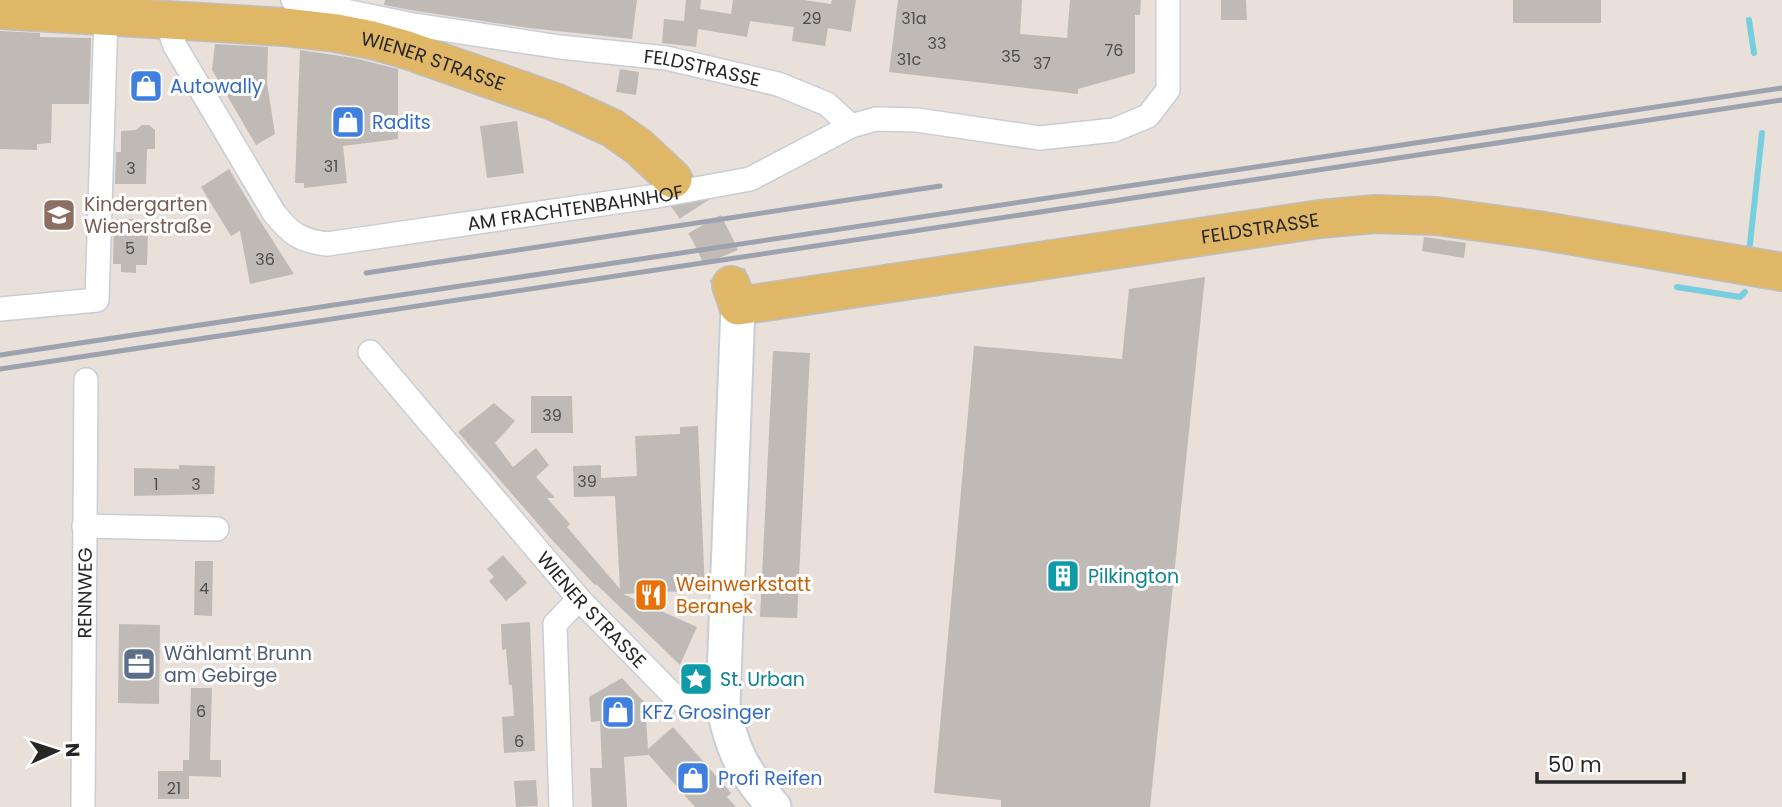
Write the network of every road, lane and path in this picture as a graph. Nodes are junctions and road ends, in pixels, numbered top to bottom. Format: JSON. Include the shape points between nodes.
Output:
{"nodes":[{"id":1,"x":293,"y":0,"type":"edge"},
{"id":2,"x":1168,"y":0,"type":"edge"},
{"id":3,"x":0,"y":10,"type":"edge"},
{"id":4,"x":184,"y":14,"type":"edge"},
{"id":5,"x":106,"y":16,"type":"junction"},
{"id":6,"x":850,"y":127,"type":"junction"},
{"id":7,"x":673,"y":179,"type":"tunnel mouth"},
{"id":8,"x":1782,"y":272,"type":"edge"},
{"id":9,"x":735,"y":295,"type":"joint"},
{"id":10,"x":0,"y":309,"type":"edge"},
{"id":11,"x":370,"y":352,"type":"dead end"},
{"id":12,"x":86,"y":380,"type":"dead end"},
{"id":13,"x":84,"y":526,"type":"junction"},
{"id":14,"x":217,"y":529,"type":"dead end"},
{"id":15,"x":579,"y":599,"type":"junction"},
{"id":16,"x":723,"y":704,"type":"junction"},
{"id":17,"x":83,"y":807,"type":"edge"},
{"id":18,"x":561,"y":807,"type":"edge"},
{"id":19,"x":774,"y":807,"type":"edge"}],
"edges":[{"from":1,"to":6,"type":"street","name":"FELDSTRASSE","via":[[408,24],[666,58],[778,84],[827,104]]},
{"from":2,"to":6,"type":"street","via":[[1168,90],[1148,116],[1114,130],[1040,138],[917,120],[876,119]]},
{"from":3,"to":5,"type":"main road","name":"WIENER STRASSE"},
{"from":4,"to":5,"type":"main road","name":"WIENER STRASSE"},
{"from":4,"to":6,"type":"street","name":"AM FRACHTENBAHNHOF","via":[[175,46],[274,213],[289,231],[310,242],[363,240],[750,180]]},
{"from":4,"to":7,"type":"main road","name":"WIENER STRASSE","via":[[336,33],[404,49],[555,102],[612,128]]},
{"from":5,"to":10,"type":"street","via":[[97,300]]},
{"from":8,"to":9,"type":"main road","name":"FELDSTRASSE","via":[[1449,218],[1375,214]]},
{"from":9,"to":16,"type":"main road"},
{"from":11,"to":15,"type":"street","name":"WIENER STRASSE"},
{"from":12,"to":13,"type":"street","name":"RENNWEG"},
{"from":13,"to":14,"type":"street"},
{"from":13,"to":17,"type":"street","name":"RENNWEG"},
{"from":15,"to":16,"type":"street","name":"WIENER STRASSE","via":[[674,696],[692,706]]},
{"from":15,"to":18,"type":"street","via":[[555,624]]},
{"from":16,"to":19,"type":"main road","via":[[730,738],[746,774]]}]}
